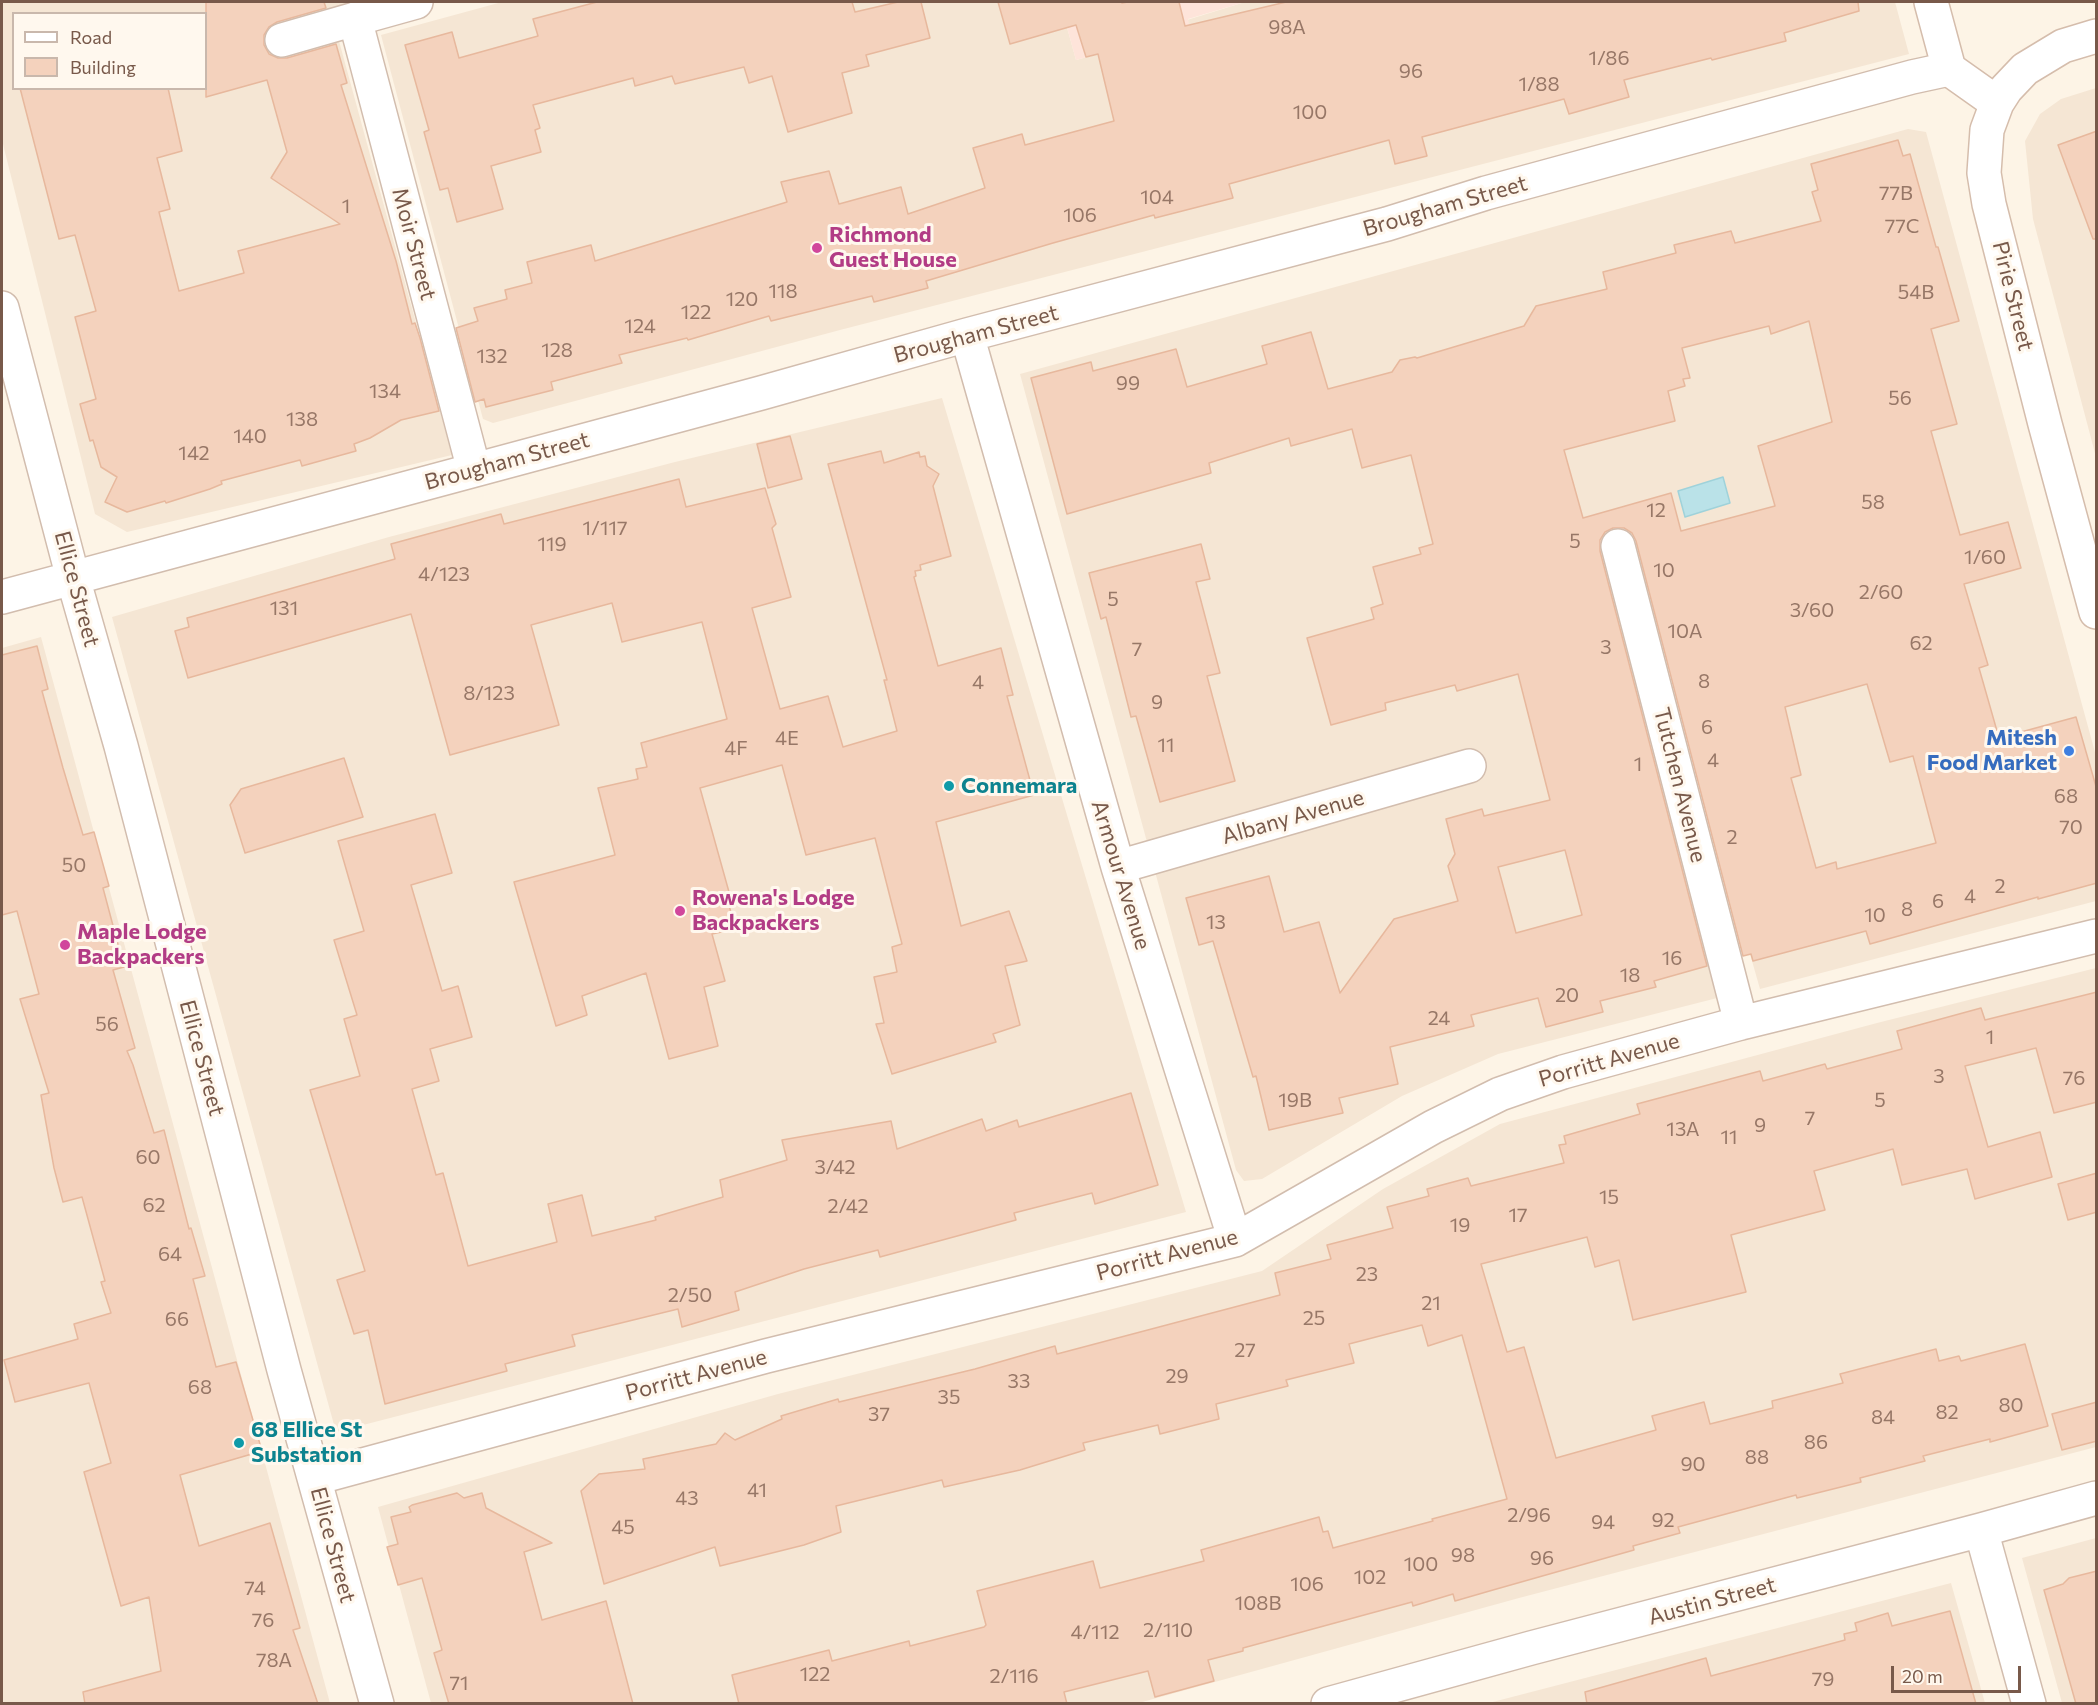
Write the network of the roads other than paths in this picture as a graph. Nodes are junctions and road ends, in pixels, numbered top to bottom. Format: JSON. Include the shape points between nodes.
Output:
{"nodes":[{"id":1,"x":416,"y":2,"type":"edge"},
{"id":2,"x":1931,"y":2,"type":"edge"},
{"id":3,"x":355,"y":19,"type":"junction"},
{"id":4,"x":2097,"y":36,"type":"edge"},
{"id":5,"x":282,"y":40,"type":"dead end"},
{"id":6,"x":1949,"y":69,"type":"junction"},
{"id":7,"x":1997,"y":103,"type":"junction"},
{"id":8,"x":2,"y":308,"type":"edge"},
{"id":9,"x":967,"y":335,"type":"junction"},
{"id":10,"x":474,"y":470,"type":"junction"},
{"id":11,"x":1618,"y":546,"type":"dead end"},
{"id":12,"x":73,"y":578,"type":"junction"},
{"id":13,"x":2,"y":597,"type":"edge"},
{"id":14,"x":2097,"y":612,"type":"edge"},
{"id":15,"x":1469,"y":766,"type":"dead end"},
{"id":16,"x":1118,"y":867,"type":"junction"},
{"id":17,"x":2097,"y":936,"type":"edge"},
{"id":18,"x":1741,"y":1023,"type":"junction"},
{"id":19,"x":1235,"y":1240,"type":"junction"},
{"id":20,"x":315,"y":1478,"type":"junction"},
{"id":21,"x":2097,"y":1498,"type":"edge"},
{"id":22,"x":1981,"y":1530,"type":"junction"},
{"id":23,"x":1384,"y":1696,"type":"edge"},
{"id":24,"x":377,"y":1704,"type":"edge"},
{"id":25,"x":1328,"y":1704,"type":"edge"},
{"id":26,"x":2029,"y":1704,"type":"edge"}],
"edges":[{"from":1,"to":3,"type":"street"},
{"from":2,"to":6,"type":"street"},
{"from":3,"to":5,"type":"street"},
{"from":3,"to":10,"type":"street","name":"Moir Street"},
{"from":4,"to":7,"type":"street","via":[[2062,46],[2025,69]]},
{"from":6,"to":7,"type":"street"},
{"from":6,"to":9,"type":"street","name":"Brougham Street"},
{"from":7,"to":14,"type":"street","name":"Pirie Street","via":[[1984,152],[1989,204]]},
{"from":8,"to":12,"type":"street","name":"Ellice Street"},
{"from":9,"to":10,"type":"street","name":"Brougham Street"},
{"from":9,"to":16,"type":"street","name":"Armour Avenue"},
{"from":10,"to":12,"type":"street","name":"Brougham Street"},
{"from":11,"to":18,"type":"street","name":"Tutchen Avenue"},
{"from":12,"to":13,"type":"street","name":"Brougham Street"},
{"from":12,"to":20,"type":"street","name":"Ellice Street"},
{"from":15,"to":16,"type":"street","name":"Albany Avenue"},
{"from":16,"to":19,"type":"street","name":"Armour Avenue"},
{"from":17,"to":18,"type":"street","name":"Porritt Avenue"},
{"from":18,"to":19,"type":"street","name":"Porritt Avenue","via":[[1563,1072],[1500,1094],[1433,1127]]},
{"from":19,"to":20,"type":"street","name":"Porritt Avenue","via":[[766,1356]]},
{"from":20,"to":24,"type":"street","name":"Ellice Street"},
{"from":21,"to":22,"type":"street","name":"Austin Street"},
{"from":22,"to":23,"type":"street","name":"Austin Street","via":[[1531,1648]]},
{"from":22,"to":26,"type":"street"},
{"from":23,"to":25,"type":"street","name":"Austin Street"}]}
